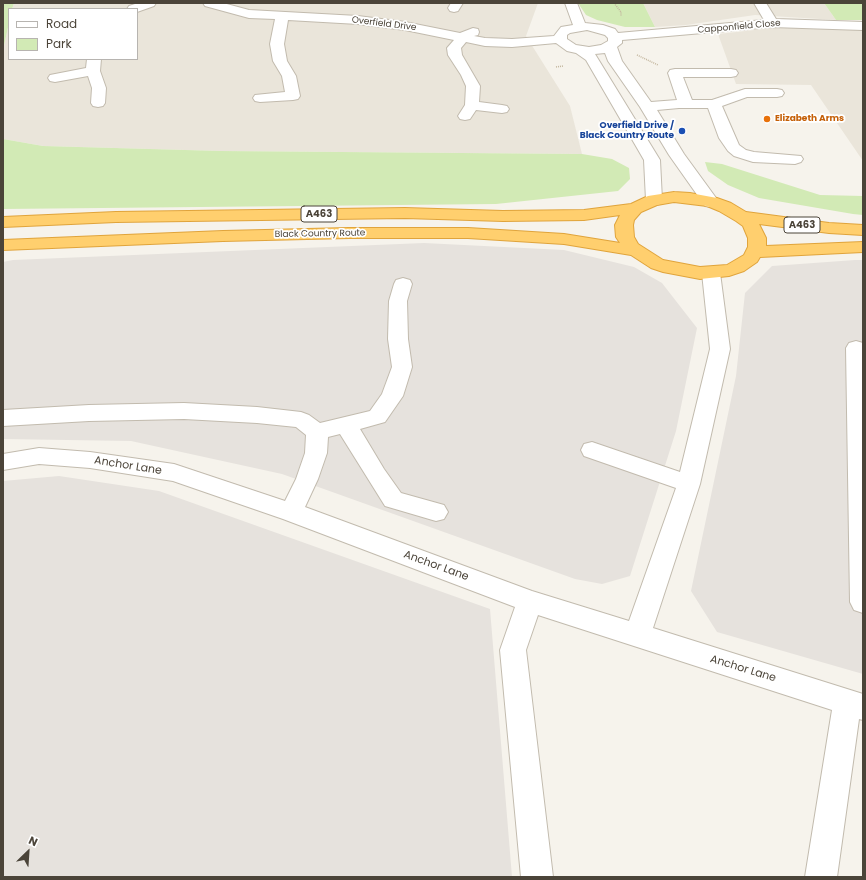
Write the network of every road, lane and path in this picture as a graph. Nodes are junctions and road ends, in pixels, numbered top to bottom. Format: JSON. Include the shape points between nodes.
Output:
{"nodes":[{"id":1,"x":150,"y":3,"type":"edge"},
{"id":2,"x":209,"y":3,"type":"edge"},
{"id":3,"x":571,"y":3,"type":"edge"},
{"id":4,"x":760,"y":3,"type":"edge"},
{"id":5,"x":333,"y":6,"type":"dead end"},
{"id":6,"x":136,"y":8,"type":"edge"},
{"id":7,"x":282,"y":17,"type":"junction"},
{"id":8,"x":335,"y":18,"type":"junction"},
{"id":9,"x":772,"y":23,"type":"junction"},
{"id":10,"x":580,"y":26,"type":"junction"},
{"id":11,"x":862,"y":27,"type":"edge"},
{"id":12,"x":517,"y":32,"type":"dead end"},
{"id":13,"x":463,"y":38,"type":"junction"},
{"id":14,"x":560,"y":39,"type":"junction"},
{"id":15,"x":613,"y":42,"type":"junction"},
{"id":16,"x":581,"y":50,"type":"junction"},
{"id":17,"x":94,"y":65,"type":"edge"},
{"id":18,"x":731,"y":73,"type":"dead end"},
{"id":19,"x":56,"y":78,"type":"dead end"},
{"id":20,"x":777,"y":93,"type":"dead end"},
{"id":21,"x":260,"y":98,"type":"dead end"},
{"id":22,"x":98,"y":103,"type":"dead end"},
{"id":23,"x":686,"y":104,"type":"junction"},
{"id":24,"x":714,"y":104,"type":"junction"},
{"id":25,"x":647,"y":107,"type":"junction"},
{"id":26,"x":502,"y":109,"type":"dead end"},
{"id":27,"x":795,"y":159,"type":"dead end"},
{"id":28,"x":654,"y":200,"type":"junction"},
{"id":29,"x":711,"y":202,"type":"junction"},
{"id":30,"x":636,"y":208,"type":"junction"},
{"id":31,"x":742,"y":217,"type":"junction"},
{"id":32,"x":3,"y":222,"type":"edge"},
{"id":33,"x":863,"y":230,"type":"edge"},
{"id":34,"x":3,"y":244,"type":"edge"},
{"id":35,"x":51,"y":244,"type":"junction"},
{"id":36,"x":863,"y":247,"type":"edge"},
{"id":37,"x":636,"y":251,"type":"junction"},
{"id":38,"x":756,"y":252,"type":"junction"},
{"id":39,"x":3,"y":253,"type":"edge"},
{"id":40,"x":711,"y":273,"type":"junction"},
{"id":41,"x":403,"y":284,"type":"dead end"},
{"id":42,"x":856,"y":348,"type":"dead end"},
{"id":43,"x":3,"y":418,"type":"edge"},
{"id":44,"x":345,"y":424,"type":"junction"},
{"id":45,"x":317,"y":432,"type":"junction"},
{"id":46,"x":592,"y":450,"type":"dead end"},
{"id":47,"x":3,"y":462,"type":"edge"},
{"id":48,"x":689,"y":484,"type":"junction"},
{"id":49,"x":291,"y":512,"type":"junction"},
{"id":50,"x":436,"y":512,"type":"dead end"},
{"id":51,"x":530,"y":602,"type":"junction"},
{"id":52,"x":863,"y":602,"type":"edge"},
{"id":53,"x":637,"y":636,"type":"junction"},
{"id":54,"x":855,"y":704,"type":"edge"},
{"id":55,"x":537,"y":877,"type":"edge"},
{"id":56,"x":822,"y":877,"type":"edge"}],
"edges":[{"from":1,"to":6,"type":"street"},
{"from":2,"to":7,"type":"street","name":"Overfield Drive","via":[[249,14]]},
{"from":3,"to":10,"type":"street"},
{"from":4,"to":9,"type":"street"},
{"from":5,"to":8,"type":"street"},
{"from":7,"to":8,"type":"street","name":"Overfield Drive"},
{"from":7,"to":21,"type":"street","via":[[277,44],[280,61],[289,76],[292,102]]},
{"from":8,"to":13,"type":"street","name":"Overfield Drive","via":[[405,26]]},
{"from":9,"to":11,"type":"street","name":"Capponfield Close"},
{"from":9,"to":15,"type":"street","name":"Capponfield Close"},
{"from":10,"to":14,"type":"street","via":[[563,31]]},
{"from":10,"to":15,"type":"street","via":[[605,30]]},
{"from":12,"to":13,"type":"street","via":[[469,32]]},
{"from":13,"to":14,"type":"street","name":"Overfield Drive","via":[[512,43]]},
{"from":13,"to":26,"type":"street","via":[[454,48],[455,55],[473,86],[469,111]]},
{"from":14,"to":16,"type":"street","via":[[566,45]]},
{"from":15,"to":16,"type":"street","name":"Capponfield Close","via":[[595,51]]},
{"from":15,"to":25,"type":"street","via":[[614,60]]},
{"from":16,"to":28,"type":"street","via":[[591,58],[652,160]]},
{"from":17,"to":19,"type":"street"},
{"from":17,"to":22,"type":"street","via":[[99,88]]},
{"from":18,"to":23,"type":"street","via":[[674,73]]},
{"from":20,"to":24,"type":"street","via":[[745,93]]},
{"from":23,"to":24,"type":"street"},
{"from":23,"to":25,"type":"street"},
{"from":24,"to":27,"type":"street","via":[[733,148],[740,153],[753,157]]},
{"from":25,"to":29,"type":"street"},
{"from":28,"to":29,"type":"highway","name":"Black Country Route","via":[[682,198]]},
{"from":28,"to":30,"type":"highway","name":"Black Country Route"},
{"from":29,"to":31,"type":"highway","name":"Black Country Route"},
{"from":30,"to":32,"type":"highway","name":"Black Country Route","number":"A463","via":[[584,215],[406,213],[116,217]]},
{"from":30,"to":37,"type":"highway","name":"Black Country Route","via":[[629,214],[624,225],[626,237]]},
{"from":31,"to":33,"type":"highway","name":"Black Country Route","number":"A463"},
{"from":31,"to":38,"type":"highway","name":"Black Country Route","via":[[755,232],[758,242]]},
{"from":34,"to":35,"type":"highway","name":"Black Country Route","number":"A463"},
{"from":35,"to":37,"type":"highway","name":"Black Country Route","number":"A463","via":[[223,236],[460,233],[564,239]]},
{"from":35,"to":39,"type":"highway","number":"A463"},
{"from":36,"to":38,"type":"highway","number":"A463"},
{"from":37,"to":40,"type":"highway","name":"Black Country Route","via":[[669,268]]},
{"from":38,"to":40,"type":"highway","name":"Black Country Route","via":[[738,267]]},
{"from":40,"to":48,"type":"street","via":[[720,350]]},
{"from":41,"to":44,"type":"street","via":[[398,301],[398,340],[402,367],[392,396],[377,417]]},
{"from":42,"to":52,"type":"street"},
{"from":43,"to":45,"type":"street","via":[[184,411],[301,420]]},
{"from":44,"to":45,"type":"street"},
{"from":44,"to":50,"type":"street","via":[[393,500]]},
{"from":45,"to":49,"type":"street","via":[[316,453]]},
{"from":46,"to":48,"type":"street"},
{"from":47,"to":49,"type":"street","name":"Anchor Lane","via":[[39,456],[90,460],[174,473]]},
{"from":48,"to":53,"type":"street"},
{"from":49,"to":51,"type":"street","name":"Anchor Lane"},
{"from":51,"to":53,"type":"street","name":"Anchor Lane"},
{"from":51,"to":55,"type":"street","via":[[513,650]]},
{"from":53,"to":54,"type":"street","name":"Anchor Lane"},
{"from":54,"to":56,"type":"street"}]}
